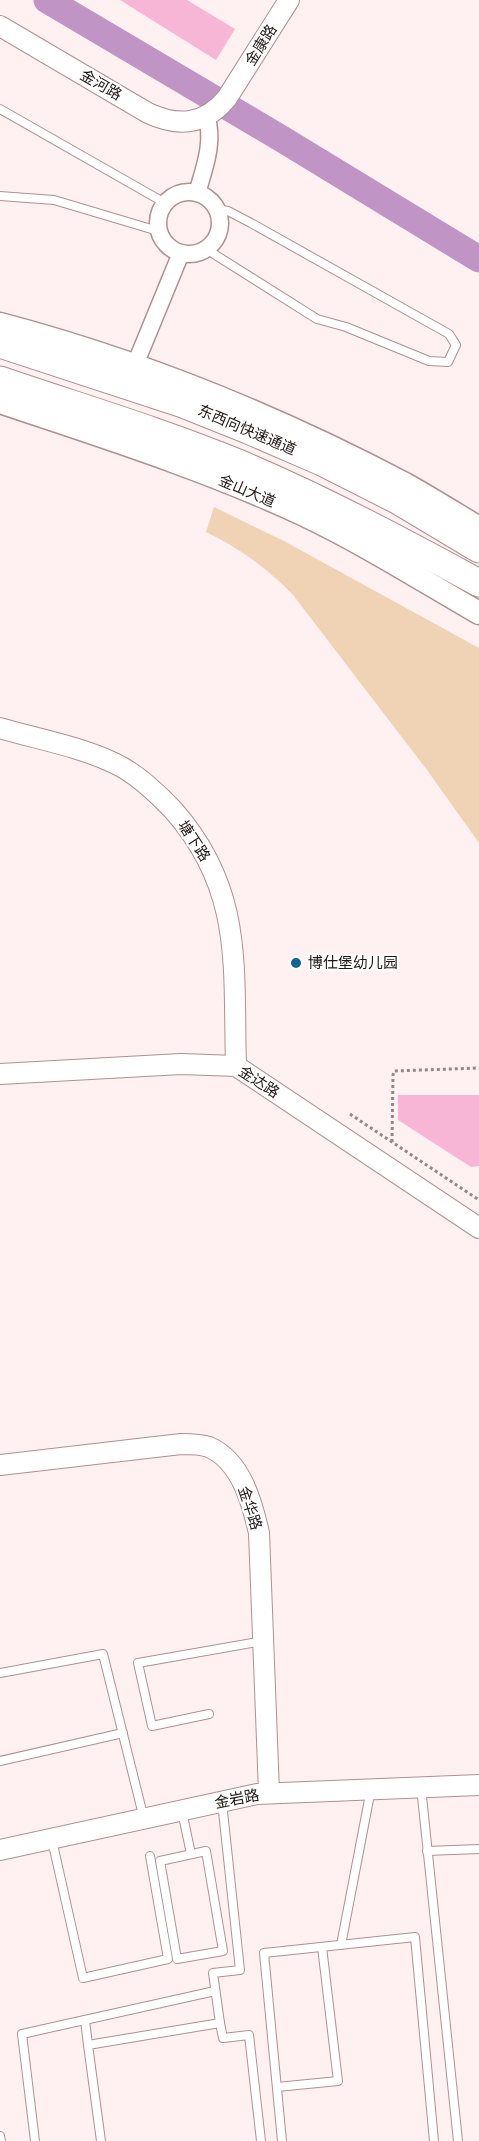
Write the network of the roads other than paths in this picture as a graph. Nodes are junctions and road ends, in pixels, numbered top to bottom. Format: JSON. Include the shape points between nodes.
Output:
{"nodes":[{"id":1,"x":289,"y":0,"type":"edge"},
{"id":2,"x":0,"y":26,"type":"edge"},
{"id":3,"x":0,"y":109,"type":"edge"},
{"id":4,"x":207,"y":115,"type":"junction"},
{"id":5,"x":196,"y":193,"type":"junction"},
{"id":6,"x":0,"y":196,"type":"edge"},
{"id":7,"x":165,"y":203,"type":"junction"},
{"id":8,"x":216,"y":209,"type":"junction"},
{"id":9,"x":158,"y":231,"type":"junction"},
{"id":10,"x":206,"y":249,"type":"junction"},
{"id":11,"x":181,"y":254,"type":"junction"},
{"id":12,"x":0,"y":324,"type":"edge"},
{"id":13,"x":0,"y":344,"type":"edge"},
{"id":14,"x":135,"y":365,"type":"junction"},
{"id":15,"x":0,"y":380,"type":"edge"},
{"id":16,"x":0,"y":402,"type":"edge"},
{"id":17,"x":479,"y":528,"type":"edge"},
{"id":18,"x":479,"y":549,"type":"edge"},
{"id":19,"x":479,"y":583,"type":"edge"},
{"id":20,"x":479,"y":613,"type":"edge"},
{"id":21,"x":0,"y":728,"type":"edge"},
{"id":22,"x":236,"y":1066,"type":"junction"},
{"id":23,"x":0,"y":1074,"type":"edge"},
{"id":24,"x":479,"y":1228,"type":"edge"},
{"id":25,"x":0,"y":1465,"type":"edge"},
{"id":26,"x":263,"y":1641,"type":"junction"},
{"id":27,"x":0,"y":1673,"type":"edge"},
{"id":28,"x":209,"y":1714,"type":"dead end"},
{"id":29,"x":123,"y":1733,"type":"junction"},
{"id":30,"x":0,"y":1761,"type":"edge"},
{"id":31,"x":479,"y":1785,"type":"edge"},
{"id":32,"x":421,"y":1787,"type":"junction"},
{"id":33,"x":371,"y":1789,"type":"junction"},
{"id":34,"x":269,"y":1792,"type":"junction"},
{"id":35,"x":222,"y":1801,"type":"junction"},
{"id":36,"x":182,"y":1810,"type":"junction"},
{"id":37,"x":144,"y":1819,"type":"junction"},
{"id":38,"x":52,"y":1840,"type":"junction"},
{"id":39,"x":479,"y":1849,"type":"edge"},
{"id":40,"x":0,"y":1850,"type":"edge"},
{"id":41,"x":427,"y":1851,"type":"junction"},
{"id":42,"x":191,"y":1854,"type":"junction"},
{"id":43,"x":150,"y":1856,"type":"dead end"},
{"id":44,"x":341,"y":1945,"type":"junction"},
{"id":45,"x":322,"y":1947,"type":"junction"},
{"id":46,"x":215,"y":1991,"type":"junction"},
{"id":47,"x":85,"y":2020,"type":"junction"},
{"id":48,"x":220,"y":2023,"type":"junction"},
{"id":49,"x":88,"y":2045,"type":"junction"},
{"id":50,"x":277,"y":2086,"type":"junction"},
{"id":51,"x":0,"y":2136,"type":"edge"},
{"id":52,"x":1,"y":2141,"type":"edge"},
{"id":53,"x":35,"y":2141,"type":"edge"},
{"id":54,"x":101,"y":2141,"type":"edge"},
{"id":55,"x":261,"y":2141,"type":"edge"},
{"id":56,"x":282,"y":2141,"type":"edge"},
{"id":57,"x":434,"y":2141,"type":"edge"},
{"id":58,"x":458,"y":2141,"type":"edge"}],
"edges":[{"from":1,"to":4,"type":"street","name":"金康路","via":[[233,89]]},
{"from":2,"to":4,"type":"street","name":"金河路","via":[[158,117],[187,122]]},
{"from":3,"to":7,"type":"lane"},
{"from":4,"to":5,"type":"street","via":[[209,144]]},
{"from":5,"to":7,"type":"street","via":[[175,195]]},
{"from":5,"to":8,"type":"street"},
{"from":6,"to":9,"type":"lane","via":[[54,200]]},
{"from":7,"to":9,"type":"street","via":[[157,221]]},
{"from":8,"to":10,"type":"street","via":[[219,231]]},
{"from":8,"to":10,"type":"lane","via":[[251,223],[449,334],[456,345],[448,362],[429,361],[317,319]]},
{"from":9,"to":11,"type":"street","via":[[163,241]]},
{"from":10,"to":11,"type":"street"},
{"from":11,"to":14,"type":"street"},
{"from":12,"to":14,"type":"main road"},
{"from":13,"to":18,"type":"highway","name":"东西向快速通道","via":[[183,404],[248,430],[397,500]]},
{"from":14,"to":17,"type":"main road","via":[[330,447]]},
{"from":15,"to":19,"type":"highway","via":[[236,462],[382,530]]},
{"from":16,"to":20,"type":"main road","name":"金山大道","via":[[164,457],[300,514],[372,550]]},
{"from":21,"to":22,"type":"street","name":"塘下路","via":[[116,764],[166,803],[195,838],[216,877],[229,922],[234,954]]},
{"from":22,"to":23,"type":"street","name":"金达路","via":[[181,1064]]},
{"from":22,"to":24,"type":"street","name":"金达路"},
{"from":25,"to":26,"type":"street","name":"金华路","via":[[181,1444],[197,1444],[216,1452],[243,1482],[255,1515]]},
{"from":26,"to":28,"type":"lane","via":[[138,1663],[152,1726]]},
{"from":26,"to":34,"type":"street","name":"金华路"},
{"from":27,"to":29,"type":"lane","via":[[103,1654]]},
{"from":29,"to":30,"type":"lane"},
{"from":29,"to":37,"type":"lane"},
{"from":31,"to":32,"type":"street","name":"金岩路"},
{"from":32,"to":33,"type":"street","name":"金岩路"},
{"from":32,"to":41,"type":"lane"},
{"from":33,"to":34,"type":"street","name":"金岩路"},
{"from":33,"to":44,"type":"lane"},
{"from":34,"to":35,"type":"street","name":"金岩路"},
{"from":35,"to":36,"type":"street","name":"金岩路"},
{"from":35,"to":46,"type":"lane","via":[[240,1970],[213,1973]]},
{"from":36,"to":37,"type":"street","name":"金岩路"},
{"from":36,"to":42,"type":"lane"},
{"from":37,"to":38,"type":"street","name":"金岩路"},
{"from":38,"to":40,"type":"street","name":"金岩路"},
{"from":38,"to":43,"type":"lane","via":[[82,1978],[168,1959]]},
{"from":39,"to":41,"type":"lane"},
{"from":41,"to":58,"type":"lane"},
{"from":42,"to":42,"type":"lane","via":[[206,1851],[223,1951],[177,1959],[160,1861]]},
{"from":44,"to":45,"type":"lane"},
{"from":44,"to":57,"type":"lane","via":[[415,1937]]},
{"from":45,"to":50,"type":"lane","via":[[264,1953]]},
{"from":45,"to":50,"type":"lane","via":[[338,2081]]},
{"from":46,"to":47,"type":"lane"},
{"from":46,"to":48,"type":"lane"},
{"from":47,"to":49,"type":"lane"},
{"from":47,"to":53,"type":"lane","via":[[22,2034]]},
{"from":48,"to":49,"type":"lane"},
{"from":48,"to":55,"type":"lane","via":[[224,2037],[249,2035]]},
{"from":49,"to":54,"type":"lane"},
{"from":50,"to":56,"type":"lane"},
{"from":51,"to":52,"type":"lane"}]}
